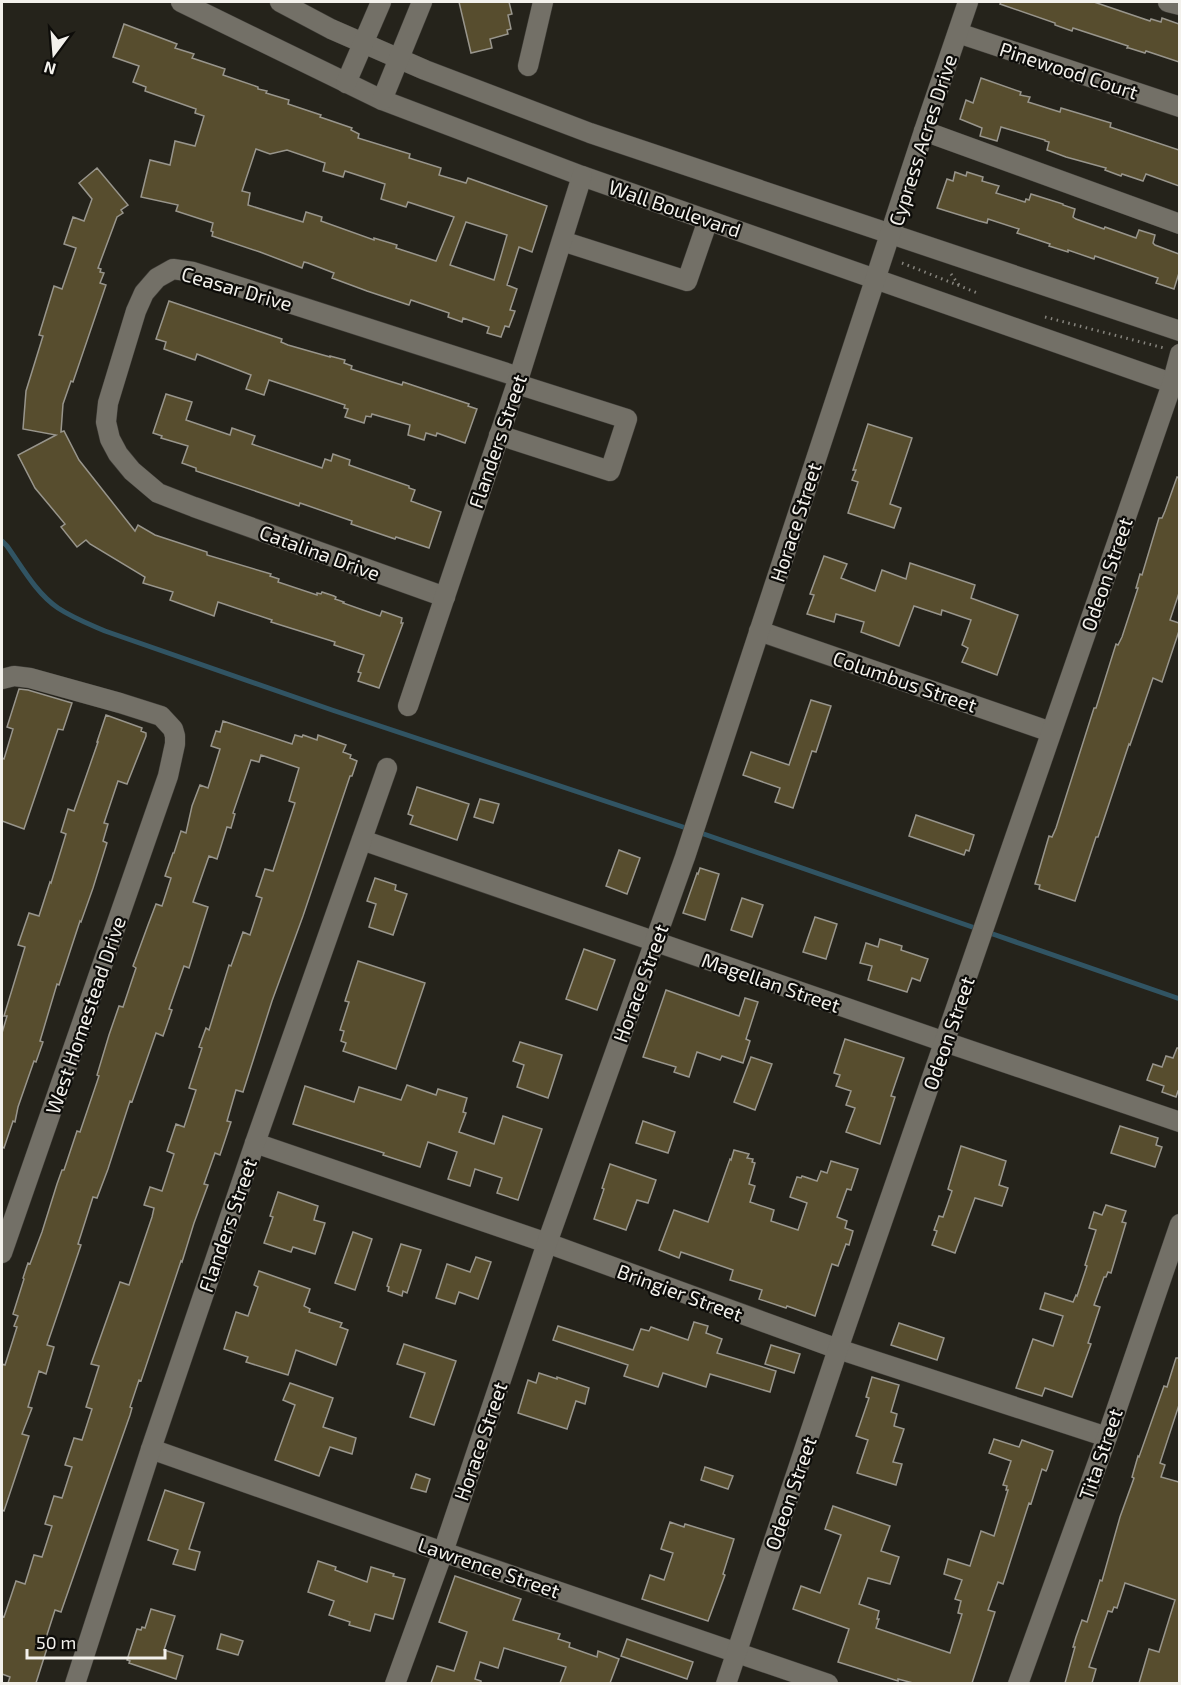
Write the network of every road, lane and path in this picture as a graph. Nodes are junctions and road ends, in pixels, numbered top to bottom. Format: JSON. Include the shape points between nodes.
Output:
{"nodes":[{"id":1,"x":181,"y":2,"type":"edge"},
{"id":2,"x":280,"y":2,"type":"edge"},
{"id":3,"x":381,"y":2,"type":"edge"},
{"id":4,"x":422,"y":2,"type":"edge"},
{"id":5,"x":543,"y":2,"type":"edge"},
{"id":6,"x":968,"y":2,"type":"edge"},
{"id":7,"x":1168,"y":2,"type":"edge"},
{"id":8,"x":1179,"y":5,"type":"edge"},
{"id":9,"x":958,"y":33,"type":"junction"},
{"id":10,"x":363,"y":43,"type":"junction"},
{"id":11,"x":398,"y":58,"type":"junction"},
{"id":12,"x":528,"y":66,"type":"dead end"},
{"id":13,"x":346,"y":83,"type":"junction"},
{"id":14,"x":382,"y":100,"type":"junction"},
{"id":15,"x":1179,"y":107,"type":"edge"},
{"id":16,"x":924,"y":131,"type":"junction"},
{"id":17,"x":582,"y":176,"type":"junction"},
{"id":18,"x":708,"y":220,"type":"junction"},
{"id":19,"x":1179,"y":224,"type":"edge"},
{"id":20,"x":890,"y":234,"type":"junction"},
{"id":21,"x":562,"y":241,"type":"junction"},
{"id":22,"x":902,"y":263,"type":"dead end"},
{"id":23,"x":875,"y":278,"type":"junction"},
{"id":24,"x":989,"y":298,"type":"dead end"},
{"id":25,"x":1041,"y":316,"type":"dead end"},
{"id":26,"x":1178,"y":325,"type":"edge"},
{"id":27,"x":1175,"y":352,"type":"edge"},
{"id":28,"x":518,"y":380,"type":"junction"},
{"id":29,"x":1176,"y":385,"type":"edge"},
{"id":30,"x":499,"y":435,"type":"junction"},
{"id":31,"x":194,"y":507,"type":"joint"},
{"id":32,"x":445,"y":597,"type":"junction"},
{"id":33,"x":759,"y":631,"type":"junction"},
{"id":34,"x":2,"y":679,"type":"edge"},
{"id":35,"x":408,"y":706,"type":"dead end"},
{"id":36,"x":1052,"y":732,"type":"junction"},
{"id":37,"x":387,"y":768,"type":"dead end"},
{"id":38,"x":362,"y":840,"type":"junction"},
{"id":39,"x":655,"y":941,"type":"junction"},
{"id":40,"x":945,"y":1042,"type":"junction"},
{"id":41,"x":1179,"y":1122,"type":"edge"},
{"id":42,"x":255,"y":1143,"type":"junction"},
{"id":43,"x":1179,"y":1224,"type":"edge"},
{"id":44,"x":547,"y":1244,"type":"junction"},
{"id":45,"x":2,"y":1253,"type":"edge"},
{"id":46,"x":838,"y":1349,"type":"junction"},
{"id":47,"x":1107,"y":1437,"type":"junction"},
{"id":48,"x":151,"y":1449,"type":"junction"},
{"id":49,"x":443,"y":1552,"type":"junction"},
{"id":50,"x":737,"y":1652,"type":"junction"},
{"id":51,"x":75,"y":1683,"type":"edge"},
{"id":52,"x":395,"y":1683,"type":"edge"},
{"id":53,"x":726,"y":1683,"type":"edge"},
{"id":54,"x":828,"y":1683,"type":"edge"},
{"id":55,"x":1018,"y":1683,"type":"edge"}],
"edges":[{"from":1,"to":13,"type":"street","name":"Wall Boulevard"},
{"from":2,"to":10,"type":"street"},
{"from":3,"to":10,"type":"street"},
{"from":4,"to":11,"type":"street"},
{"from":5,"to":12,"type":"street"},
{"from":6,"to":9,"type":"street","name":"Cypress Acres Drive"},
{"from":7,"to":8,"type":"street"},
{"from":9,"to":15,"type":"street","name":"Pinewood Court"},
{"from":9,"to":16,"type":"street","name":"Cypress Acres Drive"},
{"from":10,"to":11,"type":"street"},
{"from":10,"to":13,"type":"street"},
{"from":11,"to":14,"type":"street"},
{"from":11,"to":20,"type":"street","via":[[590,133]]},
{"from":13,"to":14,"type":"street","name":"Wall Boulevard"},
{"from":14,"to":17,"type":"street","name":"Wall Boulevard"},
{"from":16,"to":19,"type":"street"},
{"from":16,"to":20,"type":"street","name":"Cypress Acres Drive"},
{"from":17,"to":18,"type":"street","name":"Wall Boulevard"},
{"from":17,"to":21,"type":"street","name":"Flanders Street"},
{"from":18,"to":21,"type":"street","via":[[687,281]]},
{"from":18,"to":23,"type":"street","name":"Wall Boulevard"},
{"from":20,"to":23,"type":"street","name":"Cypress Acres Drive"},
{"from":20,"to":26,"type":"street"},
{"from":21,"to":28,"type":"street","name":"Flanders Street"},
{"from":22,"to":24,"type":"path"},
{"from":23,"to":29,"type":"street","name":"Wall Boulevard"},
{"from":23,"to":33,"type":"street","name":"Horace Street"},
{"from":25,"to":27,"type":"path"},
{"from":26,"to":27,"type":"street"},
{"from":27,"to":29,"type":"street","name":"Odeon Street"},
{"from":28,"to":30,"type":"street","name":"Flanders Street"},
{"from":28,"to":30,"type":"street","name":"Ceasar Drive","via":[[627,419],[610,471]]},
{"from":28,"to":31,"type":"street","name":"Ceasar Drive","via":[[193,272],[173,269],[157,278],[136,311],[108,403],[106,422],[110,439],[132,471],[158,493]]},
{"from":29,"to":36,"type":"street","name":"Odeon Street"},
{"from":30,"to":32,"type":"street","name":"Flanders Street"},
{"from":31,"to":32,"type":"street","name":"Catalina Drive"},
{"from":32,"to":35,"type":"street","name":"Flanders Street"},
{"from":33,"to":36,"type":"street","name":"Columbus Street"},
{"from":33,"to":39,"type":"street","name":"Horace Street"},
{"from":34,"to":45,"type":"street","name":"West Homestead Drive","via":[[14,675],[30,678],[161,716],[175,736],[168,776]]},
{"from":36,"to":40,"type":"street","name":"Odeon Street"},
{"from":37,"to":38,"type":"street","name":"Flanders Street"},
{"from":38,"to":39,"type":"street","name":"Magellan Street"},
{"from":38,"to":42,"type":"street","name":"Flanders Street"},
{"from":39,"to":40,"type":"street","name":"Magellan Street"},
{"from":39,"to":44,"type":"street","name":"Horace Street"},
{"from":40,"to":41,"type":"street","name":"Magellan Street"},
{"from":40,"to":46,"type":"street","name":"Odeon Street"},
{"from":42,"to":44,"type":"street","name":"Bringier Street"},
{"from":42,"to":48,"type":"street","name":"Flanders Street"},
{"from":43,"to":47,"type":"street","name":"Tita Street"},
{"from":44,"to":46,"type":"street","name":"Bringier Street"},
{"from":44,"to":49,"type":"street","name":"Horace Street"},
{"from":46,"to":47,"type":"street","name":"Bringier Street"},
{"from":46,"to":50,"type":"street","name":"Odeon Street"},
{"from":47,"to":55,"type":"street","name":"Tita Street"},
{"from":48,"to":49,"type":"street","name":"Lawrence Street"},
{"from":48,"to":51,"type":"street","name":"Flanders Street"},
{"from":49,"to":50,"type":"street","name":"Lawrence Street"},
{"from":49,"to":52,"type":"street","name":"Horace Street"},
{"from":50,"to":53,"type":"street","name":"Odeon Street"},
{"from":50,"to":54,"type":"street","name":"Lawrence Street"}]}
